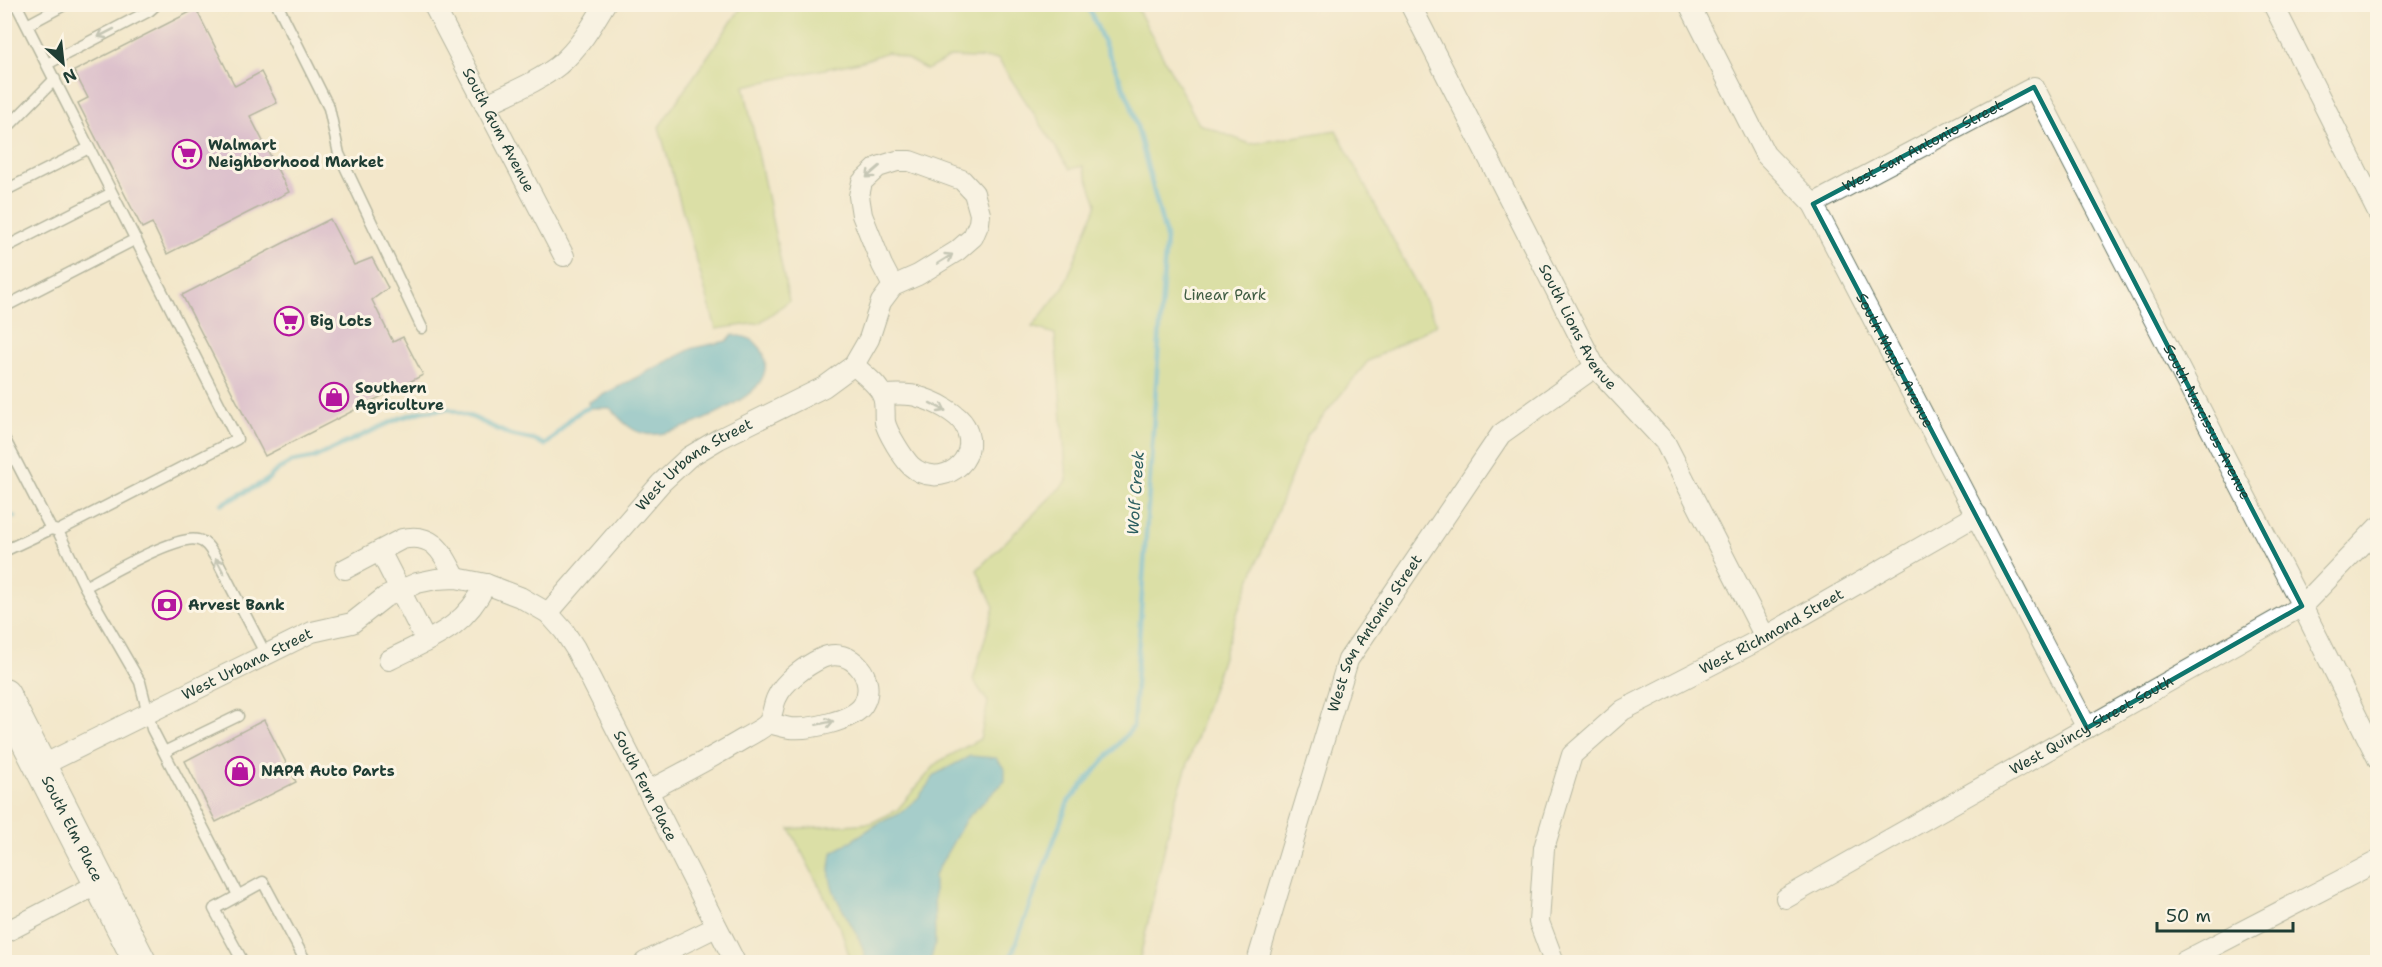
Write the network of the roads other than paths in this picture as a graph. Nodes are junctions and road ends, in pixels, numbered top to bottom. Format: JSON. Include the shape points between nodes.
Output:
{"nodes":[{"id":1,"x":16,"y":4,"type":"edge"},
{"id":2,"x":66,"y":4,"type":"edge"},
{"id":3,"x":157,"y":4,"type":"edge"},
{"id":4,"x":277,"y":4,"type":"edge"},
{"id":5,"x":433,"y":4,"type":"edge"},
{"id":6,"x":605,"y":4,"type":"edge"},
{"id":7,"x":1410,"y":4,"type":"edge"},
{"id":8,"x":1689,"y":4,"type":"edge"},
{"id":9,"x":2273,"y":4,"type":"edge"},
{"id":10,"x":27,"y":25,"type":"junction"},
{"id":11,"x":46,"y":64,"type":"junction"},
{"id":12,"x":55,"y":79,"type":"junction"},
{"id":13,"x":2034,"y":87,"type":"joint"},
{"id":14,"x":484,"y":105,"type":"junction"},
{"id":15,"x":4,"y":131,"type":"edge"},
{"id":16,"x":89,"y":148,"type":"junction"},
{"id":17,"x":4,"y":191,"type":"edge"},
{"id":18,"x":112,"y":193,"type":"junction"},
{"id":19,"x":1813,"y":204,"type":"junction"},
{"id":20,"x":2378,"y":213,"type":"edge"},
{"id":21,"x":136,"y":240,"type":"junction"},
{"id":22,"x":4,"y":248,"type":"edge"},
{"id":23,"x":564,"y":256,"type":"dead end"},
{"id":24,"x":893,"y":285,"type":"junction"},
{"id":25,"x":4,"y":307,"type":"edge"},
{"id":26,"x":422,"y":328,"type":"dead end"},
{"id":27,"x":854,"y":365,"type":"junction"},
{"id":28,"x":1595,"y":367,"type":"junction"},
{"id":29,"x":882,"y":395,"type":"junction"},
{"id":30,"x":4,"y":438,"type":"edge"},
{"id":31,"x":1977,"y":515,"type":"junction"},
{"id":32,"x":2378,"y":527,"type":"edge"},
{"id":33,"x":55,"y":530,"type":"junction"},
{"id":34,"x":4,"y":551,"type":"edge"},
{"id":35,"x":380,"y":551,"type":"junction"},
{"id":36,"x":345,"y":569,"type":"dead end"},
{"id":37,"x":456,"y":578,"type":"junction"},
{"id":38,"x":486,"y":584,"type":"junction"},
{"id":39,"x":85,"y":587,"type":"junction"},
{"id":40,"x":401,"y":590,"type":"junction"},
{"id":41,"x":2302,"y":606,"type":"junction"},
{"id":42,"x":548,"y":613,"type":"junction"},
{"id":43,"x":1765,"y":637,"type":"junction"},
{"id":44,"x":426,"y":641,"type":"junction"},
{"id":45,"x":266,"y":655,"type":"junction"},
{"id":46,"x":389,"y":660,"type":"dead end"},
{"id":47,"x":4,"y":695,"type":"edge"},
{"id":48,"x":148,"y":714,"type":"junction"},
{"id":49,"x":238,"y":716,"type":"dead end"},
{"id":50,"x":768,"y":723,"type":"junction"},
{"id":51,"x":2087,"y":728,"type":"junction"},
{"id":52,"x":164,"y":752,"type":"junction"},
{"id":53,"x":2378,"y":759,"type":"edge"},
{"id":54,"x":40,"y":766,"type":"junction"},
{"id":55,"x":648,"y":791,"type":"junction"},
{"id":56,"x":2378,"y":861,"type":"edge"},
{"id":57,"x":100,"y":883,"type":"junction"},
{"id":58,"x":238,"y":895,"type":"junction"},
{"id":59,"x":1786,"y":898,"type":"dead end"},
{"id":60,"x":716,"y":927,"type":"junction"},
{"id":61,"x":4,"y":933,"type":"edge"},
{"id":62,"x":140,"y":963,"type":"edge"},
{"id":63,"x":243,"y":963,"type":"edge"},
{"id":64,"x":306,"y":963,"type":"edge"},
{"id":65,"x":645,"y":963,"type":"edge"},
{"id":66,"x":735,"y":963,"type":"edge"},
{"id":67,"x":1257,"y":963,"type":"edge"},
{"id":68,"x":1554,"y":963,"type":"edge"},
{"id":69,"x":2183,"y":963,"type":"edge"}],
"edges":[{"from":1,"to":10,"type":"lane"},
{"from":2,"to":10,"type":"lane"},
{"from":3,"to":11,"type":"lane","one_way":true},
{"from":4,"to":26,"type":"lane","via":[[329,108],[339,154]]},
{"from":5,"to":14,"type":"street","name":"South Gum Avenue"},
{"from":6,"to":14,"type":"street","via":[[584,39],[559,65]]},
{"from":7,"to":28,"type":"street","name":"South Lions Avenue"},
{"from":8,"to":19,"type":"street","name":"South Maple Avenue","via":[[1765,154]]},
{"from":9,"to":20,"type":"street"},
{"from":10,"to":11,"type":"lane"},
{"from":11,"to":12,"type":"lane"},
{"from":12,"to":15,"type":"lane"},
{"from":12,"to":16,"type":"lane"},
{"from":13,"to":19,"type":"street","name":"West San Antonio Street"},
{"from":13,"to":41,"type":"street","name":"South Narcissus Avenue"},
{"from":14,"to":23,"type":"street","name":"South Gum Avenue"},
{"from":16,"to":17,"type":"lane"},
{"from":16,"to":18,"type":"lane"},
{"from":18,"to":21,"type":"lane"},
{"from":18,"to":22,"type":"lane"},
{"from":19,"to":31,"type":"street","name":"South Maple Avenue"},
{"from":21,"to":25,"type":"lane"},
{"from":21,"to":33,"type":"lane","via":[[237,439]]},
{"from":24,"to":24,"type":"street","one_way":true,"via":[[918,275],[973,237],[980,214],[974,194],[962,180],[910,161],[897,161],[878,167],[862,182],[862,216]]},
{"from":24,"to":27,"type":"street","name":"West Urbana Street","via":[[881,302],[869,339]]},
{"from":27,"to":29,"type":"street"},
{"from":27,"to":42,"type":"street","name":"West Urbana Street","via":[[824,387],[689,457],[661,483]]},
{"from":28,"to":43,"type":"street","name":"South Lions Avenue","via":[[1665,442]]},
{"from":28,"to":67,"type":"street","name":"West San Antonio Street","via":[[1501,434],[1348,660]]},
{"from":29,"to":29,"type":"street","one_way":true,"via":[[918,396],[961,420],[969,443],[960,467],[937,475],[925,474],[912,466],[885,426]]},
{"from":30,"to":33,"type":"lane"},
{"from":31,"to":43,"type":"street","name":"West Richmond Street"},
{"from":31,"to":51,"type":"street","name":"South Maple Avenue"},
{"from":32,"to":41,"type":"street","name":"West Quincy Street South"},
{"from":33,"to":34,"type":"lane"},
{"from":33,"to":39,"type":"lane"},
{"from":35,"to":36,"type":"street"},
{"from":35,"to":37,"type":"street","via":[[402,539],[422,538],[443,553]]},
{"from":35,"to":40,"type":"street"},
{"from":37,"to":38,"type":"street","name":"West Urbana Street"},
{"from":37,"to":40,"type":"street","name":"West Urbana Street","via":[[436,579]]},
{"from":38,"to":42,"type":"street","name":"West Urbana Street"},
{"from":38,"to":44,"type":"street","via":[[464,618]]},
{"from":45,"to":39,"type":"lane","one_way":true,"via":[[217,560],[199,540],[185,539],[165,546]]},
{"from":39,"to":48,"type":"lane","via":[[140,682]]},
{"from":40,"to":44,"type":"street"},
{"from":40,"to":45,"type":"street","name":"West Urbana Street","via":[[385,597],[352,623],[312,632]]},
{"from":41,"to":51,"type":"street","name":"West Quincy Street South"},
{"from":41,"to":53,"type":"street","name":"South Narcissus Avenue"},
{"from":42,"to":55,"type":"street","name":"South Fern Place","via":[[575,648]]},
{"from":43,"to":68,"type":"street","name":"West Richmond Street","via":[[1623,710],[1572,755],[1544,848],[1539,922]]},
{"from":44,"to":46,"type":"street"},
{"from":45,"to":48,"type":"street","name":"West Urbana Street"},
{"from":47,"to":54,"type":"main road","name":"South Elm Place"},
{"from":48,"to":52,"type":"lane"},
{"from":48,"to":54,"type":"street","name":"West Urbana Street"},
{"from":49,"to":52,"type":"lane"},
{"from":50,"to":50,"type":"street","one_way":true,"via":[[791,728],[826,724],[856,712],[867,690],[860,668],[847,657],[822,658],[778,694]]},
{"from":50,"to":55,"type":"street"},
{"from":51,"to":59,"type":"street","name":"West Quincy Street South"},
{"from":52,"to":58,"type":"lane"},
{"from":54,"to":57,"type":"main road","name":"South Elm Place"},
{"from":55,"to":60,"type":"street","name":"South Fern Place"},
{"from":56,"to":69,"type":"street"},
{"from":57,"to":61,"type":"street"},
{"from":57,"to":62,"type":"main road","name":"South Elm Place"},
{"from":58,"to":63,"type":"lane","via":[[214,909]]},
{"from":58,"to":64,"type":"lane","via":[[263,882]]},
{"from":60,"to":65,"type":"street"},
{"from":60,"to":66,"type":"street","name":"South Fern Place"}]}
